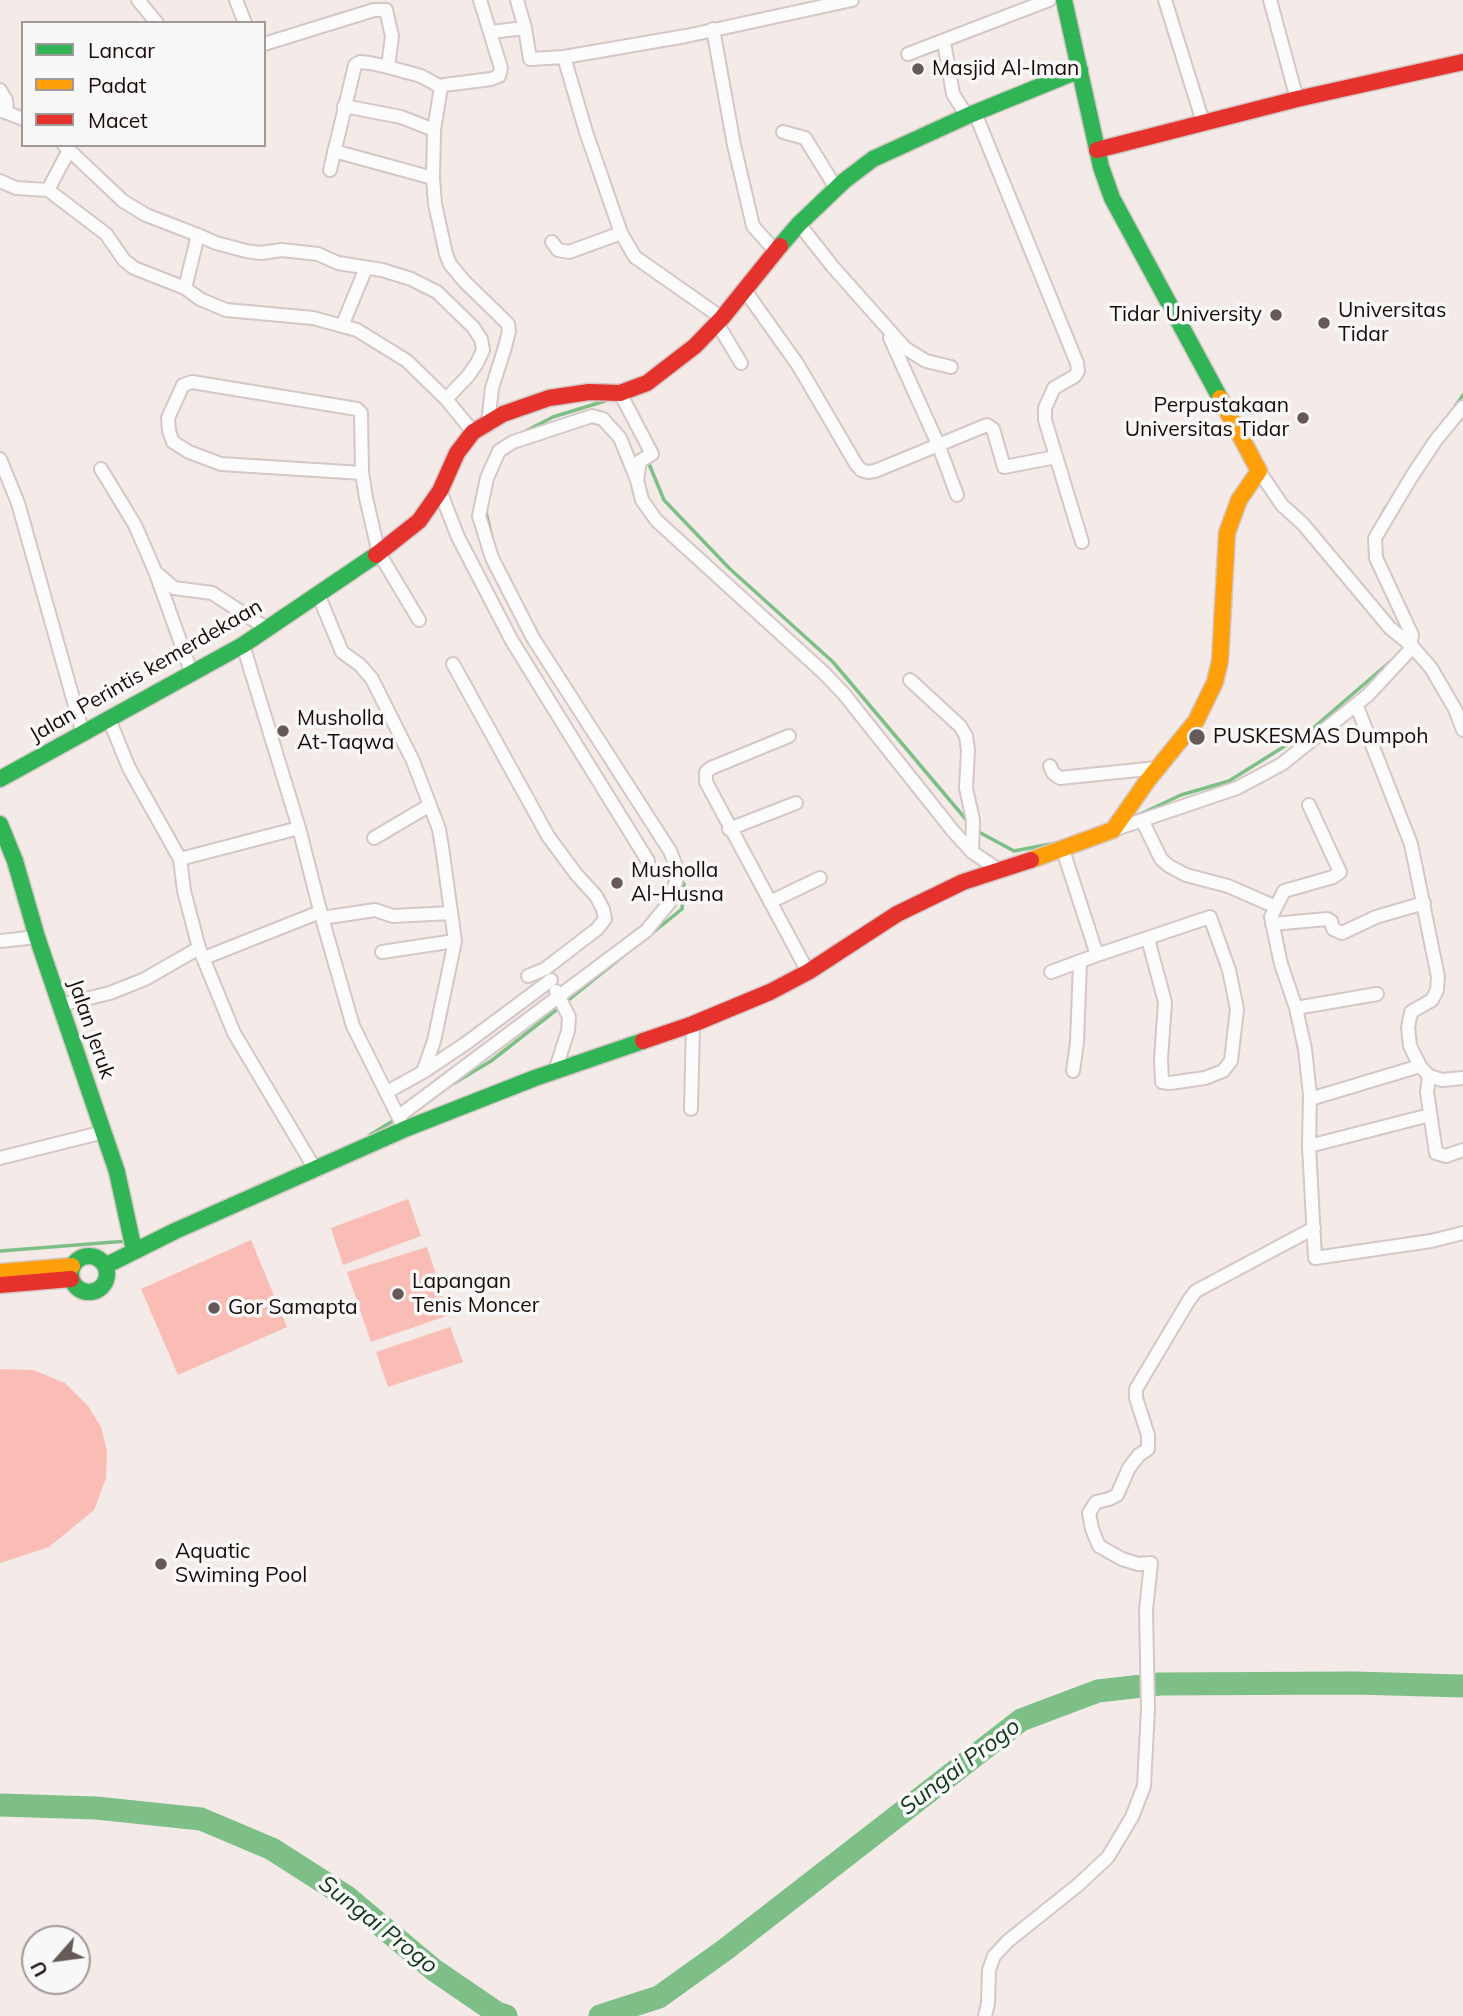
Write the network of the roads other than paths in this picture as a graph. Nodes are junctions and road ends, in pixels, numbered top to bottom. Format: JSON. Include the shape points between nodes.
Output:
{"nodes":[{"id":1,"x":138,"y":0,"type":"edge"},
{"id":2,"x":236,"y":0,"type":"edge"},
{"id":3,"x":480,"y":0,"type":"edge"},
{"id":4,"x":517,"y":0,"type":"edge"},
{"id":5,"x":852,"y":0,"type":"edge"},
{"id":6,"x":1049,"y":0,"type":"edge"},
{"id":7,"x":1065,"y":0,"type":"edge"},
{"id":8,"x":1165,"y":0,"type":"edge"},
{"id":9,"x":1270,"y":0,"type":"edge"},
{"id":10,"x":155,"y":21,"type":"edge"},
{"id":11,"x":243,"y":21,"type":"edge"},
{"id":12,"x":525,"y":28,"type":"junction"},
{"id":13,"x":713,"y":29,"type":"junction"},
{"id":14,"x":491,"y":32,"type":"junction"},
{"id":15,"x":944,"y":42,"type":"junction"},
{"id":16,"x":266,"y":43,"type":"edge"},
{"id":17,"x":908,"y":54,"type":"dead end"},
{"id":18,"x":564,"y":57,"type":"junction"},
{"id":19,"x":1463,"y":62,"type":"edge"},
{"id":20,"x":388,"y":67,"type":"junction"},
{"id":21,"x":1080,"y":69,"type":"junction"},
{"id":22,"x":441,"y":87,"type":"junction"},
{"id":23,"x":0,"y":90,"type":"edge"},
{"id":24,"x":1297,"y":99,"type":"junction"},
{"id":25,"x":344,"y":106,"type":"junction"},
{"id":26,"x":4,"y":111,"type":"edge"},
{"id":27,"x":971,"y":115,"type":"junction"},
{"id":28,"x":21,"y":118,"type":"edge"},
{"id":29,"x":1203,"y":122,"type":"junction"},
{"id":30,"x":434,"y":130,"type":"junction"},
{"id":31,"x":783,"y":132,"type":"dead end"},
{"id":32,"x":66,"y":148,"type":"edge"},
{"id":33,"x":1097,"y":150,"type":"junction"},
{"id":34,"x":334,"y":151,"type":"junction"},
{"id":35,"x":330,"y":170,"type":"dead end"},
{"id":36,"x":433,"y":178,"type":"junction"},
{"id":37,"x":0,"y":181,"type":"edge"},
{"id":38,"x":836,"y":188,"type":"junction"},
{"id":39,"x":48,"y":190,"type":"junction"},
{"id":40,"x":799,"y":224,"type":"junction"},
{"id":41,"x":621,"y":233,"type":"junction"},
{"id":42,"x":198,"y":235,"type":"junction"},
{"id":43,"x":552,"y":242,"type":"dead end"},
{"id":44,"x":776,"y":252,"type":"junction"},
{"id":45,"x":366,"y":268,"type":"junction"},
{"id":46,"x":185,"y":288,"type":"junction"},
{"id":47,"x":744,"y":289,"type":"junction"},
{"id":48,"x":720,"y":321,"type":"junction"},
{"id":49,"x":342,"y":326,"type":"junction"},
{"id":50,"x":885,"y":327,"type":"junction"},
{"id":51,"x":741,"y":363,"type":"dead end"},
{"id":52,"x":951,"y":366,"type":"dead end"},
{"id":53,"x":620,"y":393,"type":"junction"},
{"id":54,"x":446,"y":399,"type":"junction"},
{"id":55,"x":1463,"y":407,"type":"edge"},
{"id":56,"x":488,"y":423,"type":"junction"},
{"id":57,"x":473,"y":432,"type":"junction"},
{"id":58,"x":938,"y":444,"type":"junction"},
{"id":59,"x":1056,"y":457,"type":"junction"},
{"id":60,"x":0,"y":460,"type":"edge"},
{"id":61,"x":101,"y":469,"type":"dead end"},
{"id":62,"x":1259,"y":471,"type":"junction"},
{"id":63,"x":362,"y":473,"type":"junction"},
{"id":64,"x":637,"y":480,"type":"junction"},
{"id":65,"x":440,"y":491,"type":"junction"},
{"id":66,"x":957,"y":495,"type":"dead end"},
{"id":67,"x":1082,"y":542,"type":"dead end"},
{"id":68,"x":379,"y":553,"type":"junction"},
{"id":69,"x":155,"y":571,"type":"junction"},
{"id":70,"x":318,"y":594,"type":"junction"},
{"id":71,"x":419,"y":620,"type":"dead end"},
{"id":72,"x":266,"y":628,"type":"junction"},
{"id":73,"x":243,"y":645,"type":"junction"},
{"id":74,"x":1411,"y":645,"type":"junction"},
{"id":75,"x":453,"y":664,"type":"dead end"},
{"id":76,"x":192,"y":674,"type":"junction"},
{"id":77,"x":910,"y":680,"type":"dead end"},
{"id":78,"x":1356,"y":704,"type":"junction"},
{"id":79,"x":1459,"y":707,"type":"edge"},
{"id":80,"x":109,"y":719,"type":"junction"},
{"id":81,"x":1463,"y":730,"type":"edge"},
{"id":82,"x":83,"y":734,"type":"junction"},
{"id":83,"x":789,"y":736,"type":"dead end"},
{"id":84,"x":1050,"y":766,"type":"dead end"},
{"id":85,"x":1157,"y":768,"type":"junction"},
{"id":86,"x":0,"y":779,"type":"edge"},
{"id":87,"x":796,"y":803,"type":"dead end"},
{"id":88,"x":430,"y":805,"type":"junction"},
{"id":89,"x":1308,"y":805,"type":"dead end"},
{"id":90,"x":1142,"y":820,"type":"junction"},
{"id":91,"x":0,"y":824,"type":"edge"},
{"id":92,"x":1115,"y":826,"type":"junction"},
{"id":93,"x":299,"y":828,"type":"junction"},
{"id":94,"x":729,"y":829,"type":"junction"},
{"id":95,"x":374,"y":838,"type":"dead end"},
{"id":96,"x":1063,"y":849,"type":"junction"},
{"id":97,"x":972,"y":852,"type":"junction"},
{"id":98,"x":180,"y":859,"type":"junction"},
{"id":99,"x":648,"y":861,"type":"dead end"},
{"id":100,"x":999,"y":870,"type":"junction"},
{"id":101,"x":820,"y":878,"type":"dead end"},
{"id":102,"x":769,"y":902,"type":"junction"},
{"id":103,"x":1424,"y":903,"type":"junction"},
{"id":104,"x":1276,"y":907,"type":"junction"},
{"id":105,"x":451,"y":913,"type":"junction"},
{"id":106,"x":321,"y":915,"type":"junction"},
{"id":107,"x":1272,"y":924,"type":"junction"},
{"id":108,"x":37,"y":937,"type":"junction"},
{"id":109,"x":1148,"y":939,"type":"junction"},
{"id":110,"x":454,"y":941,"type":"junction"},
{"id":111,"x":0,"y":942,"type":"edge"},
{"id":112,"x":382,"y":952,"type":"dead end"},
{"id":113,"x":202,"y":953,"type":"junction"},
{"id":114,"x":1097,"y":954,"type":"junction"},
{"id":115,"x":1080,"y":963,"type":"junction"},
{"id":116,"x":808,"y":972,"type":"junction"},
{"id":117,"x":1051,"y":972,"type":"dead end"},
{"id":118,"x":528,"y":976,"type":"dead end"},
{"id":119,"x":553,"y":984,"type":"junction"},
{"id":120,"x":1377,"y":994,"type":"dead end"},
{"id":121,"x":60,"y":1005,"type":"junction"},
{"id":122,"x":1296,"y":1008,"type":"junction"},
{"id":123,"x":693,"y":1024,"type":"junction"},
{"id":124,"x":1420,"y":1066,"type":"junction"},
{"id":125,"x":1073,"y":1071,"type":"dead end"},
{"id":126,"x":423,"y":1072,"type":"junction"},
{"id":127,"x":555,"y":1072,"type":"junction"},
{"id":128,"x":1429,"y":1076,"type":"junction"},
{"id":129,"x":1463,"y":1078,"type":"edge"},
{"id":130,"x":388,"y":1094,"type":"junction"},
{"id":131,"x":1310,"y":1099,"type":"junction"},
{"id":132,"x":691,"y":1109,"type":"dead end"},
{"id":133,"x":1430,"y":1115,"type":"junction"},
{"id":134,"x":400,"y":1119,"type":"junction"},
{"id":135,"x":104,"y":1132,"type":"junction"},
{"id":136,"x":1309,"y":1146,"type":"junction"},
{"id":137,"x":1463,"y":1150,"type":"edge"},
{"id":138,"x":0,"y":1158,"type":"edge"},
{"id":139,"x":314,"y":1167,"type":"junction"},
{"id":140,"x":1314,"y":1228,"type":"junction"},
{"id":141,"x":1463,"y":1233,"type":"edge"},
{"id":142,"x":132,"y":1243,"type":"junction"},
{"id":143,"x":105,"y":1266,"type":"junction"},
{"id":144,"x":0,"y":1272,"type":"edge"},
{"id":145,"x":71,"y":1273,"type":"junction"},
{"id":146,"x":0,"y":1285,"type":"edge"},
{"id":147,"x":985,"y":2016,"type":"edge"}],
"edges":[{"from":1,"to":10,"type":"street"},
{"from":2,"to":11,"type":"street"},
{"from":3,"to":14,"type":"street"},
{"from":4,"to":12,"type":"street"},
{"from":5,"to":13,"type":"street"},
{"from":6,"to":15,"type":"street"},
{"from":7,"to":21,"type":"street"},
{"from":8,"to":29,"type":"street"},
{"from":9,"to":24,"type":"street"},
{"from":12,"to":14,"type":"street"},
{"from":12,"to":18,"type":"street","via":[[530,59]]},
{"from":13,"to":18,"type":"street"},
{"from":13,"to":44,"type":"street","via":[[753,226]]},
{"from":14,"to":22,"type":"street","via":[[499,76]]},
{"from":15,"to":17,"type":"street"},
{"from":15,"to":27,"type":"street","via":[[953,94]]},
{"from":16,"to":20,"type":"street","via":[[386,9],[392,36]]},
{"from":18,"to":41,"type":"street"},
{"from":19,"to":24,"type":"street"},
{"from":20,"to":22,"type":"street"},
{"from":20,"to":25,"type":"street","via":[[355,65]]},
{"from":21,"to":27,"type":"street","name":"Jalan Perintis kemerdekaan"},
{"from":21,"to":33,"type":"street"},
{"from":22,"to":30,"type":"street"},
{"from":23,"to":26,"type":"street","via":[[6,100]]},
{"from":24,"to":29,"type":"street"},
{"from":25,"to":30,"type":"street","via":[[401,117]]},
{"from":25,"to":34,"type":"street"},
{"from":26,"to":28,"type":"street"},
{"from":27,"to":38,"type":"street","name":"Jalan Perintis kemerdekaan","via":[[873,159]]},
{"from":27,"to":59,"type":"street","via":[[1077,363],[1078,371],[1055,388],[1045,408]]},
{"from":29,"to":33,"type":"street"},
{"from":30,"to":36,"type":"street"},
{"from":31,"to":38,"type":"street","via":[[805,138]]},
{"from":32,"to":39,"type":"street"},
{"from":32,"to":42,"type":"street","via":[[123,201]]},
{"from":33,"to":62,"type":"street","via":[[1112,198]]},
{"from":34,"to":35,"type":"street"},
{"from":34,"to":36,"type":"street"},
{"from":36,"to":56,"type":"street","via":[[450,264],[508,324]]},
{"from":37,"to":39,"type":"street","via":[[16,188]]},
{"from":38,"to":40,"type":"street","name":"Jalan Perintis kemerdekaan"},
{"from":39,"to":46,"type":"street","via":[[106,234],[134,268]]},
{"from":40,"to":44,"type":"street","name":"Jalan Perintis kemerdekaan"},
{"from":40,"to":50,"type":"street"},
{"from":41,"to":43,"type":"street","via":[[569,252],[558,250]]},
{"from":41,"to":48,"type":"street","via":[[635,257]]},
{"from":42,"to":45,"type":"street","via":[[246,251],[317,254]]},
{"from":42,"to":46,"type":"street"},
{"from":44,"to":47,"type":"street","name":"Jalan Perintis kemerdekaan"},
{"from":45,"to":49,"type":"street"},
{"from":45,"to":54,"type":"street","via":[[411,279],[437,292],[481,339],[483,350],[477,363]]},
{"from":46,"to":49,"type":"street","via":[[226,310],[313,318]]},
{"from":47,"to":48,"type":"street","name":"Jalan Perintis kemerdekaan"},
{"from":47,"to":58,"type":"street","via":[[798,365],[861,470],[875,471]]},
{"from":48,"to":51,"type":"street"},
{"from":48,"to":53,"type":"street","name":"Jalan Perintis kemerdekaan","via":[[647,383]]},
{"from":49,"to":54,"type":"street","via":[[357,330],[407,361]]},
{"from":50,"to":52,"type":"street","via":[[926,361]]},
{"from":50,"to":58,"type":"street"},
{"from":53,"to":56,"type":"street","name":"Jalan Perintis kemerdekaan","via":[[549,398]]},
{"from":53,"to":64,"type":"street","via":[[652,455],[640,461]]},
{"from":54,"to":57,"type":"street"},
{"from":55,"to":74,"type":"street","via":[[1430,449],[1375,538],[1376,558],[1412,635]]},
{"from":56,"to":57,"type":"street","name":"Jalan Perintis kemerdekaan"},
{"from":57,"to":65,"type":"street","name":"Jalan Perintis kemerdekaan","via":[[457,453]]},
{"from":58,"to":59,"type":"street","via":[[987,425],[993,429],[1004,467]]},
{"from":58,"to":66,"type":"street"},
{"from":59,"to":67,"type":"street"},
{"from":60,"to":82,"type":"street","via":[[18,503]]},
{"from":61,"to":69,"type":"street","via":[[135,525]]},
{"from":62,"to":74,"type":"street","via":[[1282,505],[1390,628]]},
{"from":62,"to":85,"type":"street","via":[[1239,500],[1227,533],[1215,682],[1199,716]]},
{"from":63,"to":63,"type":"street","via":[[221,464],[173,442],[168,418],[183,385],[192,383],[357,409],[361,413]]},
{"from":63,"to":68,"type":"street"},
{"from":64,"to":97,"type":"street","via":[[642,500],[656,520],[844,694]]},
{"from":64,"to":119,"type":"street","via":[[620,438],[603,419],[592,416],[499,451],[487,478],[479,516],[492,558],[534,638],[663,838],[676,866],[677,881],[669,903],[646,931]]},
{"from":65,"to":68,"type":"street","name":"Jalan Perintis kemerdekaan","via":[[419,521]]},
{"from":65,"to":99,"type":"street","via":[[458,537],[512,641]]},
{"from":68,"to":70,"type":"street","name":"Jalan Perintis kemerdekaan"},
{"from":68,"to":71,"type":"street"},
{"from":69,"to":72,"type":"street","via":[[174,588],[212,593]]},
{"from":69,"to":76,"type":"street"},
{"from":70,"to":72,"type":"street","name":"Jalan Perintis kemerdekaan"},
{"from":70,"to":88,"type":"street","via":[[342,652],[372,679]]},
{"from":72,"to":73,"type":"street","name":"Jalan Perintis kemerdekaan"},
{"from":73,"to":76,"type":"street","name":"Jalan Perintis kemerdekaan"},
{"from":73,"to":93,"type":"street"},
{"from":74,"to":78,"type":"street","via":[[1384,680]]},
{"from":74,"to":79,"type":"street"},
{"from":75,"to":119,"type":"street","via":[[548,836],[603,909],[605,919]]},
{"from":76,"to":80,"type":"street","name":"Jalan Perintis kemerdekaan"},
{"from":77,"to":97,"type":"street","via":[[966,737]]},
{"from":78,"to":90,"type":"street","via":[[1282,764],[1253,781]]},
{"from":78,"to":103,"type":"street","via":[[1411,844]]},
{"from":79,"to":81,"type":"street"},
{"from":80,"to":82,"type":"street","name":"Jalan Perintis kemerdekaan"},
{"from":80,"to":98,"type":"street","via":[[129,768]]},
{"from":82,"to":86,"type":"street","name":"Jalan Perintis kemerdekaan"},
{"from":83,"to":94,"type":"street","via":[[706,772],[706,782]]},
{"from":84,"to":85,"type":"street","via":[[1060,778]]},
{"from":85,"to":92,"type":"street"},
{"from":87,"to":94,"type":"street"},
{"from":88,"to":95,"type":"street"},
{"from":88,"to":105,"type":"street","via":[[439,829]]},
{"from":89,"to":104,"type":"street","via":[[1340,872],[1284,891]]},
{"from":90,"to":92,"type":"street"},
{"from":90,"to":104,"type":"street","via":[[1169,866]]},
{"from":91,"to":108,"type":"street","name":"Jalan Jeruk"},
{"from":92,"to":96,"type":"street"},
{"from":93,"to":98,"type":"street"},
{"from":93,"to":106,"type":"street"},
{"from":94,"to":102,"type":"street"},
{"from":96,"to":100,"type":"street"},
{"from":96,"to":114,"type":"street"},
{"from":97,"to":100,"type":"street"},
{"from":98,"to":113,"type":"street"},
{"from":100,"to":116,"type":"street","via":[[897,914]]},
{"from":101,"to":102,"type":"street"},
{"from":102,"to":116,"type":"street"},
{"from":103,"to":107,"type":"street","via":[[1342,933],[1327,919]]},
{"from":103,"to":124,"type":"street","via":[[1438,977],[1432,1000],[1411,1012],[1410,1046]]},
{"from":104,"to":107,"type":"street"},
{"from":105,"to":106,"type":"street","via":[[393,916],[375,910]]},
{"from":105,"to":110,"type":"street"},
{"from":106,"to":113,"type":"street"},
{"from":106,"to":130,"type":"street","via":[[353,1026]]},
{"from":107,"to":122,"type":"street"},
{"from":108,"to":111,"type":"street"},
{"from":108,"to":121,"type":"street","name":"Jalan Jeruk"},
{"from":109,"to":109,"type":"street","via":[[1165,1002],[1162,1082],[1205,1078],[1223,1071],[1231,1061],[1237,1009],[1210,917]]},
{"from":109,"to":114,"type":"street"},
{"from":110,"to":112,"type":"street"},
{"from":110,"to":126,"type":"street","via":[[434,1041]]},
{"from":113,"to":121,"type":"street","via":[[110,993]]},
{"from":113,"to":139,"type":"street","via":[[234,1032]]},
{"from":114,"to":115,"type":"street"},
{"from":115,"to":117,"type":"street"},
{"from":115,"to":125,"type":"street"},
{"from":116,"to":123,"type":"street"},
{"from":118,"to":119,"type":"street"},
{"from":119,"to":126,"type":"street"},
{"from":119,"to":127,"type":"street","via":[[569,1017]]},
{"from":119,"to":134,"type":"street"},
{"from":120,"to":122,"type":"street"},
{"from":121,"to":135,"type":"street","name":"Jalan Jeruk"},
{"from":122,"to":131,"type":"street","via":[[1306,1049]]},
{"from":123,"to":127,"type":"street"},
{"from":123,"to":132,"type":"street"},
{"from":124,"to":128,"type":"street"},
{"from":124,"to":131,"type":"street"},
{"from":126,"to":130,"type":"street"},
{"from":127,"to":134,"type":"street"},
{"from":128,"to":129,"type":"street"},
{"from":128,"to":133,"type":"street"},
{"from":130,"to":134,"type":"street"},
{"from":131,"to":136,"type":"street"},
{"from":133,"to":136,"type":"street"},
{"from":133,"to":137,"type":"street","via":[[1436,1153],[1446,1156]]},
{"from":134,"to":139,"type":"street"},
{"from":135,"to":138,"type":"street"},
{"from":135,"to":142,"type":"street","name":"Jalan Jeruk"},
{"from":136,"to":140,"type":"street"},
{"from":139,"to":142,"type":"street"},
{"from":140,"to":141,"type":"street","via":[[1315,1258]]},
{"from":140,"to":147,"type":"street","via":[[1196,1292],[1136,1389],[1148,1449],[1129,1468],[1117,1495],[1096,1502],[1089,1513],[1099,1546],[1122,1559],[1151,1563],[1146,1610],[1144,1786],[1108,1857],[994,1956]]},
{"from":142,"to":143,"type":"street"},
{"from":143,"to":145,"type":"street","via":[[86,1256]]},
{"from":143,"to":145,"type":"street","via":[[106,1281],[89,1293],[81,1291]]},
{"from":144,"to":145,"type":"street"},
{"from":145,"to":146,"type":"street"}]}
